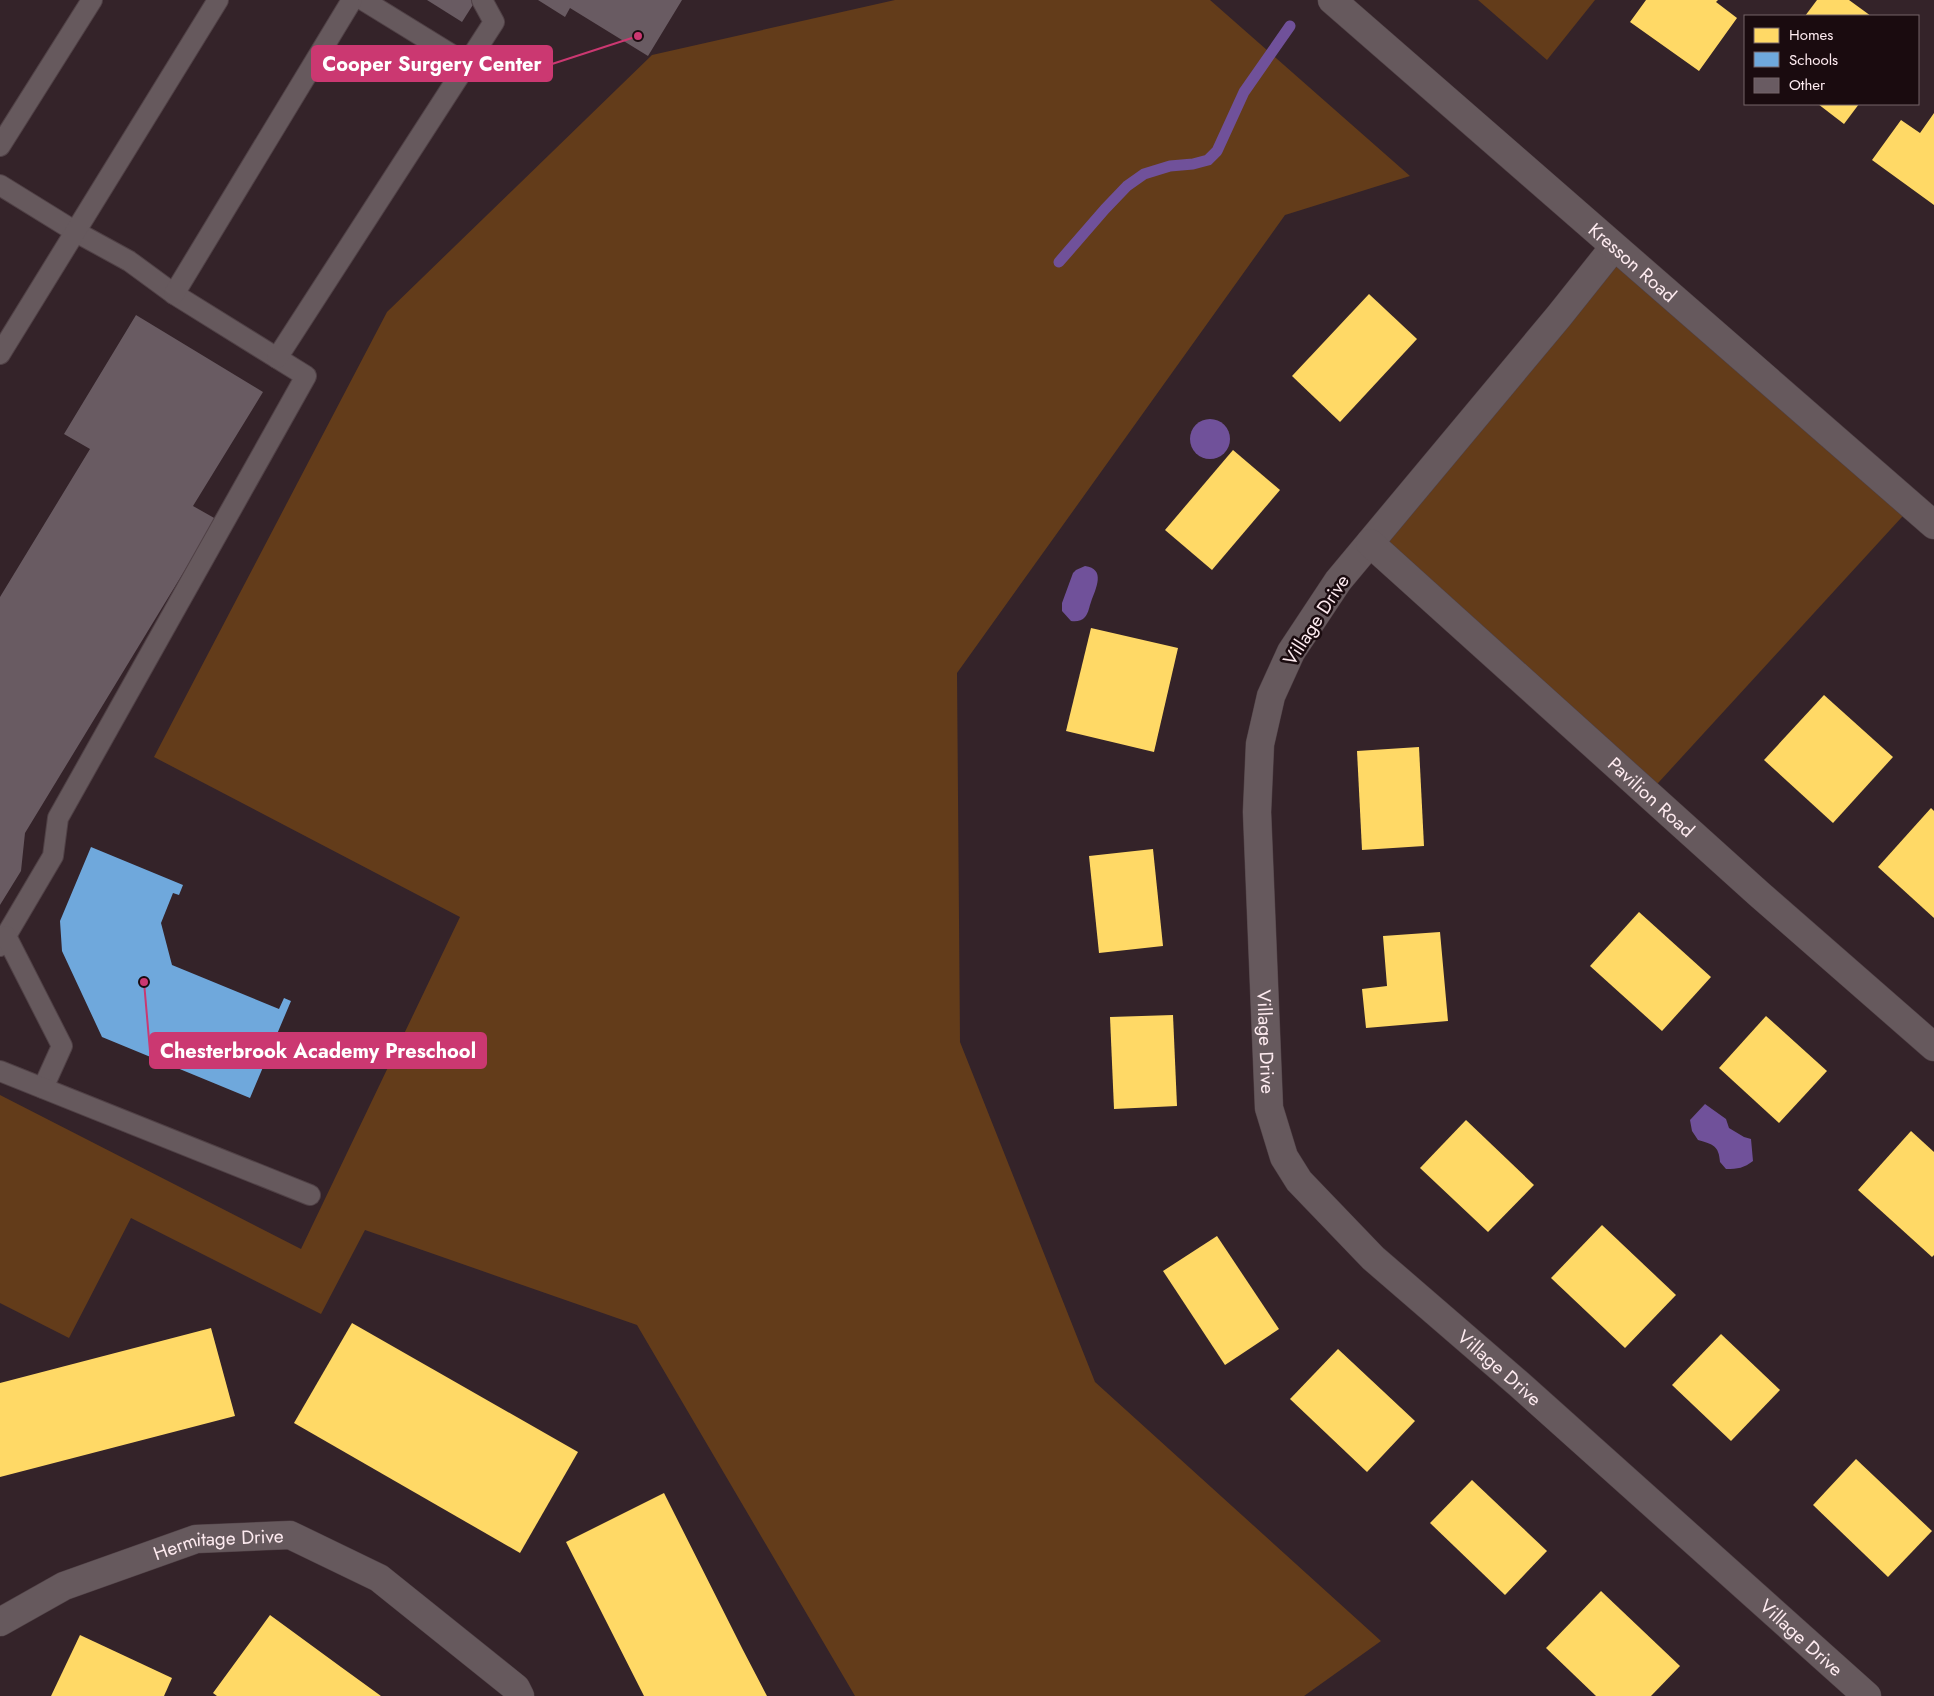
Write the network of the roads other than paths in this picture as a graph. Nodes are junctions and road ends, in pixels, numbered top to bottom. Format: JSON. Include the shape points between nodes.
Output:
{"nodes":[{"id":1,"x":92,"y":0,"type":"edge"},
{"id":2,"x":218,"y":0,"type":"edge"},
{"id":3,"x":352,"y":0,"type":"edge"},
{"id":4,"x":363,"y":0,"type":"edge"},
{"id":5,"x":482,"y":0,"type":"edge"},
{"id":6,"x":1332,"y":0,"type":"edge"},
{"id":7,"x":467,"y":64,"type":"junction"},
{"id":8,"x":0,"y":146,"type":"edge"},
{"id":9,"x":0,"y":185,"type":"edge"},
{"id":10,"x":76,"y":232,"type":"junction"},
{"id":11,"x":1614,"y":247,"type":"junction"},
{"id":12,"x":174,"y":294,"type":"junction"},
{"id":13,"x":0,"y":354,"type":"edge"},
{"id":14,"x":277,"y":358,"type":"junction"},
{"id":15,"x":1934,"y":525,"type":"edge"},
{"id":16,"x":1370,"y":543,"type":"junction"},
{"id":17,"x":3,"y":941,"type":"edge"},
{"id":18,"x":1934,"y":1047,"type":"edge"},
{"id":19,"x":0,"y":1071,"type":"edge"},
{"id":20,"x":43,"y":1088,"type":"junction"},
{"id":21,"x":310,"y":1195,"type":"dead end"},
{"id":22,"x":0,"y":1622,"type":"edge"},
{"id":23,"x":520,"y":1696,"type":"edge"},
{"id":24,"x":1868,"y":1696,"type":"edge"}],
"edges":[{"from":1,"to":8,"type":"lane"},
{"from":2,"to":10,"type":"lane"},
{"from":3,"to":12,"type":"lane"},
{"from":4,"to":7,"type":"lane"},
{"from":5,"to":7,"type":"lane","via":[[494,22]]},
{"from":6,"to":11,"type":"street","name":"Kresson Road"},
{"from":7,"to":14,"type":"lane"},
{"from":9,"to":10,"type":"lane"},
{"from":10,"to":12,"type":"lane","via":[[129,261]]},
{"from":10,"to":13,"type":"lane"},
{"from":11,"to":15,"type":"street","name":"Kresson Road"},
{"from":11,"to":16,"type":"street","name":"Village Drive"},
{"from":12,"to":14,"type":"lane"},
{"from":14,"to":17,"type":"lane","via":[[306,376],[58,818],[53,856]]},
{"from":16,"to":18,"type":"street","name":"Pavilion Road","via":[[1759,894]]},
{"from":16,"to":24,"type":"street","name":"Village Drive","via":[[1338,581],[1291,652],[1271,696],[1260,744],[1257,812],[1269,1108],[1284,1156],[1299,1181],[1373,1258]]},
{"from":17,"to":20,"type":"lane","via":[[62,1046]]},
{"from":19,"to":20,"type":"lane"},
{"from":20,"to":21,"type":"lane"},
{"from":22,"to":23,"type":"street","name":"Hermitage Drive","via":[[64,1586],[196,1539],[290,1536],[379,1578],[516,1688]]}]}
